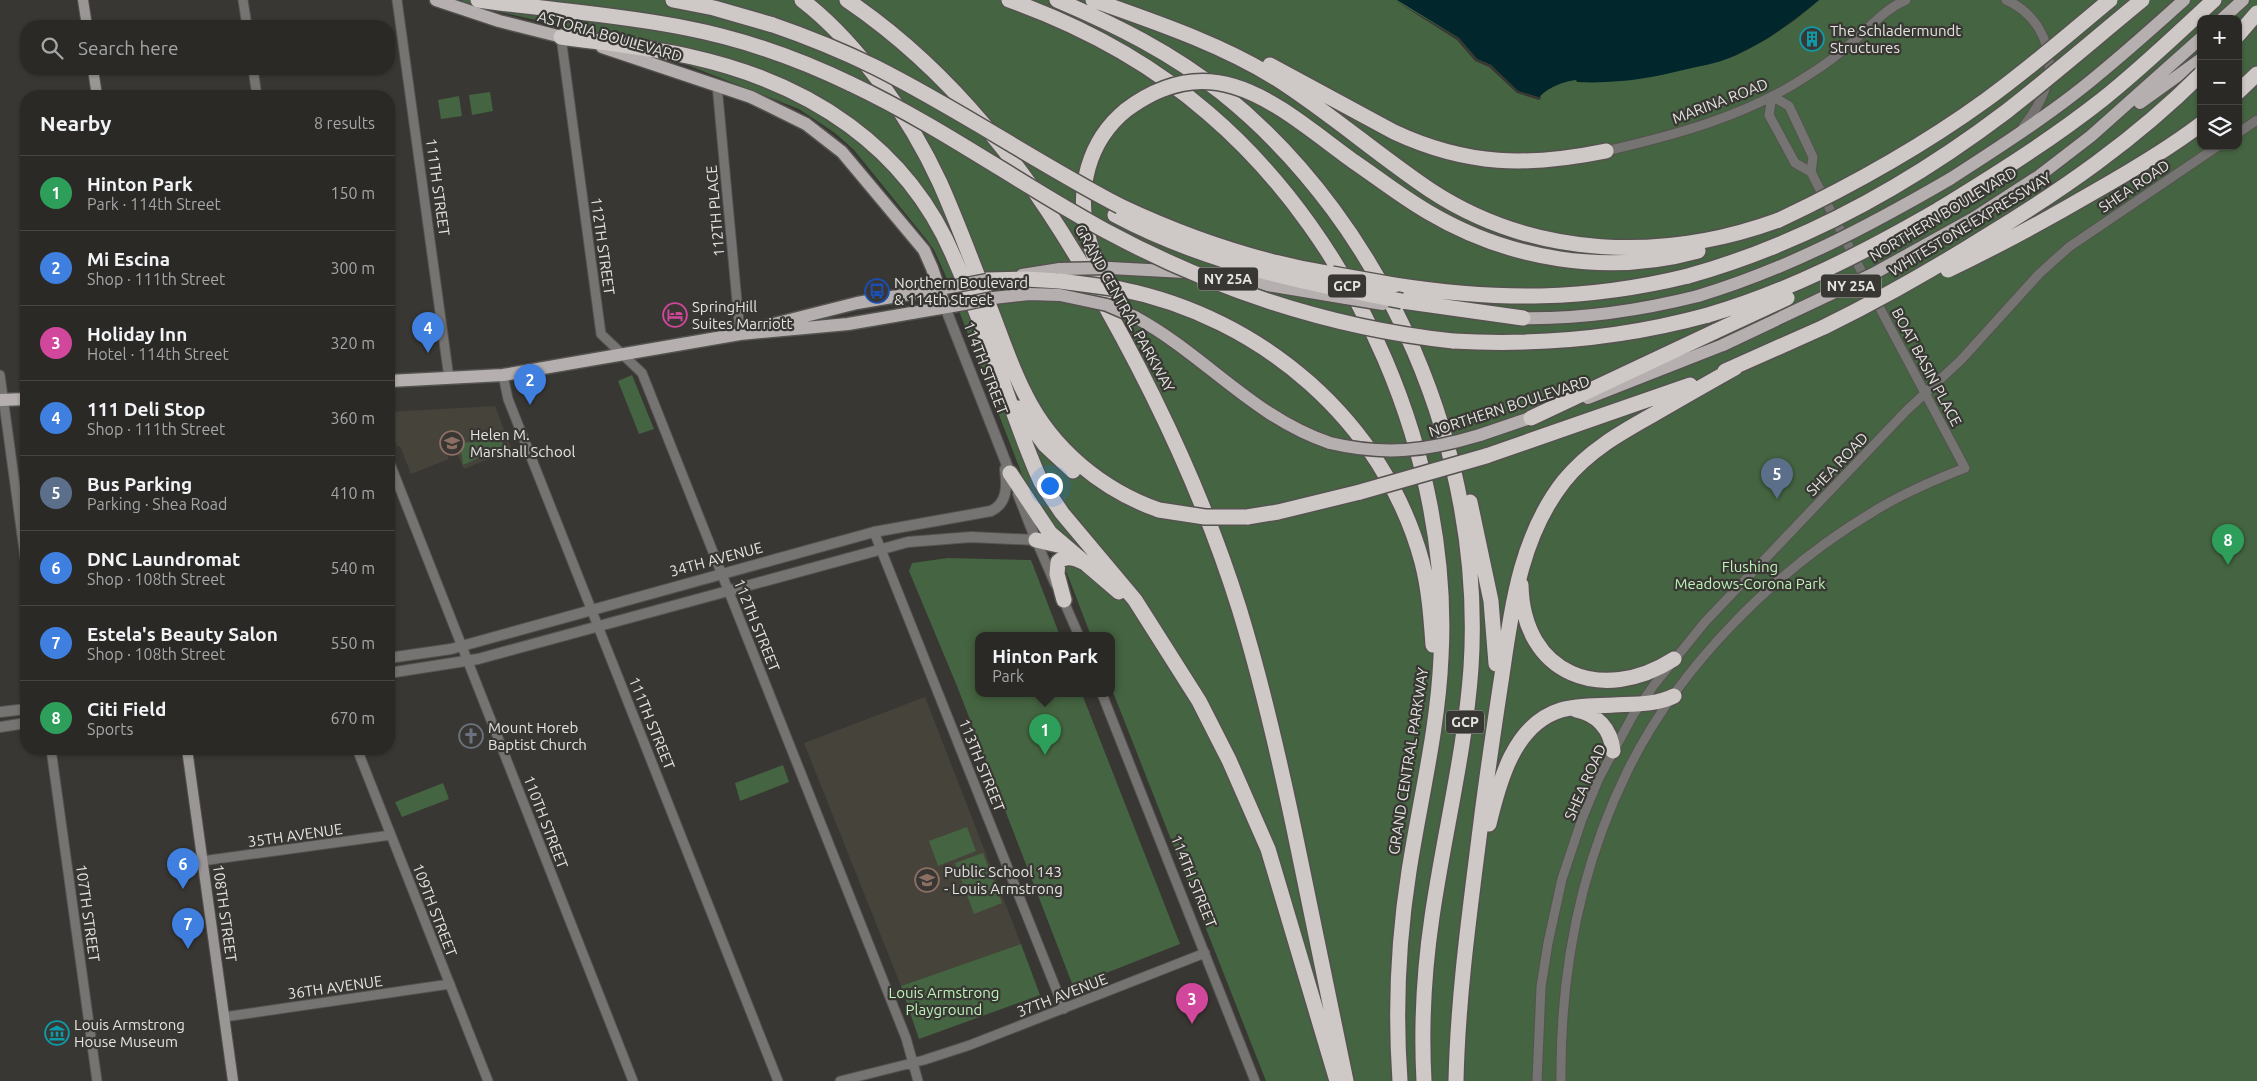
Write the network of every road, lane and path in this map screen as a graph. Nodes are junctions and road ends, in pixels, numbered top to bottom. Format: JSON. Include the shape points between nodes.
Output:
{"nodes":[{"id":1,"x":83,"y":0,"type":"edge"},
{"id":2,"x":243,"y":0,"type":"edge"},
{"id":3,"x":397,"y":0,"type":"edge"},
{"id":4,"x":436,"y":0,"type":"edge"},
{"id":5,"x":478,"y":0,"type":"edge"},
{"id":6,"x":673,"y":0,"type":"edge"},
{"id":7,"x":802,"y":0,"type":"edge"},
{"id":8,"x":847,"y":0,"type":"edge"},
{"id":9,"x":1009,"y":0,"type":"edge"},
{"id":10,"x":1057,"y":0,"type":"edge"},
{"id":11,"x":1093,"y":0,"type":"edge"},
{"id":12,"x":1906,"y":0,"type":"edge"},
{"id":13,"x":2006,"y":0,"type":"edge"},
{"id":14,"x":2110,"y":0,"type":"edge"},
{"id":15,"x":2142,"y":0,"type":"edge"},
{"id":16,"x":2184,"y":0,"type":"edge"},
{"id":17,"x":2214,"y":0,"type":"edge"},
{"id":18,"x":2243,"y":0,"type":"edge"},
{"id":19,"x":2257,"y":14,"type":"edge"},
{"id":20,"x":1135,"y":15,"type":"junction"},
{"id":21,"x":2226,"y":15,"type":"edge"},
{"id":22,"x":86,"y":20,"type":"edge"},
{"id":23,"x":246,"y":20,"type":"edge"},
{"id":24,"x":2242,"y":26,"type":"edge"},
{"id":25,"x":2242,"y":31,"type":"edge"},
{"id":26,"x":561,"y":36,"type":"junction"},
{"id":27,"x":2197,"y":42,"type":"edge"},
{"id":28,"x":2200,"y":60,"type":"edge"},
{"id":29,"x":2257,"y":74,"type":"edge"},
{"id":30,"x":94,"y":75,"type":"edge"},
{"id":31,"x":254,"y":75,"type":"edge"},
{"id":32,"x":2197,"y":78,"type":"edge"},
{"id":33,"x":717,"y":85,"type":"junction"},
{"id":34,"x":2242,"y":88,"type":"edge"},
{"id":35,"x":96,"y":90,"type":"edge"},
{"id":36,"x":256,"y":90,"type":"edge"},
{"id":37,"x":1772,"y":96,"type":"junction"},
{"id":38,"x":2257,"y":120,"type":"edge"},
{"id":39,"x":2197,"y":127,"type":"edge"},
{"id":40,"x":2242,"y":130,"type":"edge"},
{"id":41,"x":2015,"y":136,"type":"junction"},
{"id":42,"x":2212,"y":150,"type":"edge"},
{"id":43,"x":1606,"y":151,"type":"joint"},
{"id":44,"x":2056,"y":163,"type":"junction"},
{"id":45,"x":1811,"y":172,"type":"junction"},
{"id":46,"x":1938,"y":210,"type":"junction"},
{"id":47,"x":1118,"y":211,"type":"junction"},
{"id":48,"x":1676,"y":251,"type":"junction"},
{"id":49,"x":987,"y":280,"type":"joint"},
{"id":50,"x":1060,"y":282,"type":"junction"},
{"id":51,"x":939,"y":288,"type":"junction"},
{"id":52,"x":1343,"y":294,"type":"junction"},
{"id":53,"x":945,"y":307,"type":"junction"},
{"id":54,"x":1523,"y":318,"type":"joint"},
{"id":55,"x":1824,"y":327,"type":"junction"},
{"id":56,"x":740,"y":334,"type":"junction"},
{"id":57,"x":1131,"y":350,"type":"junction"},
{"id":58,"x":992,"y":352,"type":"junction"},
{"id":59,"x":621,"y":354,"type":"junction"},
{"id":60,"x":1420,"y":368,"type":"junction"},
{"id":61,"x":1735,"y":368,"type":"junction"},
{"id":62,"x":0,"y":375,"type":"edge"},
{"id":63,"x":503,"y":375,"type":"junction"},
{"id":64,"x":449,"y":378,"type":"junction"},
{"id":65,"x":395,"y":381,"type":"edge"},
{"id":66,"x":1925,"y":392,"type":"junction"},
{"id":67,"x":20,"y":399,"type":"edge"},
{"id":68,"x":2,"y":400,"type":"edge"},
{"id":69,"x":1531,"y":418,"type":"junction"},
{"id":70,"x":1002,"y":454,"type":"junction"},
{"id":71,"x":1010,"y":473,"type":"junction"},
{"id":72,"x":395,"y":476,"type":"edge"},
{"id":73,"x":1160,"y":510,"type":"junction"},
{"id":74,"x":20,"y":524,"type":"edge"},
{"id":75,"x":874,"y":532,"type":"junction"},
{"id":76,"x":1036,"y":540,"type":"junction"},
{"id":77,"x":1066,"y":547,"type":"junction"},
{"id":78,"x":881,"y":548,"type":"junction"},
{"id":79,"x":1525,"y":556,"type":"junction"},
{"id":80,"x":1086,"y":564,"type":"junction"},
{"id":81,"x":722,"y":573,"type":"junction"},
{"id":82,"x":729,"y":590,"type":"junction"},
{"id":83,"x":1064,"y":600,"type":"junction"},
{"id":84,"x":592,"y":609,"type":"junction"},
{"id":85,"x":598,"y":626,"type":"junction"},
{"id":86,"x":1152,"y":626,"type":"junction"},
{"id":87,"x":1076,"y":632,"type":"edge"},
{"id":88,"x":461,"y":646,"type":"junction"},
{"id":89,"x":395,"y":657,"type":"edge"},
{"id":90,"x":1674,"y":659,"type":"junction"},
{"id":91,"x":468,"y":661,"type":"junction"},
{"id":92,"x":395,"y":672,"type":"edge"},
{"id":93,"x":1674,"y":696,"type":"junction"},
{"id":94,"x":1103,"y":697,"type":"edge"},
{"id":95,"x":1641,"y":704,"type":"junction"},
{"id":96,"x":20,"y":709,"type":"edge"},
{"id":97,"x":1562,"y":710,"type":"junction"},
{"id":98,"x":0,"y":712,"type":"edge"},
{"id":99,"x":1435,"y":721,"type":"junction"},
{"id":100,"x":20,"y":725,"type":"edge"},
{"id":101,"x":0,"y":727,"type":"edge"},
{"id":102,"x":1613,"y":751,"type":"junction"},
{"id":103,"x":52,"y":755,"type":"edge"},
{"id":104,"x":188,"y":755,"type":"edge"},
{"id":105,"x":359,"y":755,"type":"edge"},
{"id":106,"x":1489,"y":758,"type":"junction"},
{"id":107,"x":391,"y":835,"type":"junction"},
{"id":108,"x":202,"y":861,"type":"junction"},
{"id":109,"x":1470,"y":906,"type":"junction"},
{"id":110,"x":1205,"y":953,"type":"junction"},
{"id":111,"x":450,"y":984,"type":"junction"},
{"id":112,"x":1461,"y":996,"type":"junction"},
{"id":113,"x":1064,"y":1009,"type":"junction"},
{"id":114,"x":224,"y":1017,"type":"junction"},
{"id":115,"x":912,"y":1063,"type":"junction"},
{"id":116,"x":98,"y":1081,"type":"edge"},
{"id":117,"x":233,"y":1081,"type":"edge"},
{"id":118,"x":488,"y":1081,"type":"edge"},
{"id":119,"x":633,"y":1081,"type":"edge"},
{"id":120,"x":778,"y":1081,"type":"edge"},
{"id":121,"x":840,"y":1081,"type":"edge"},
{"id":122,"x":918,"y":1081,"type":"edge"},
{"id":123,"x":1255,"y":1081,"type":"edge"},
{"id":124,"x":1337,"y":1081,"type":"edge"},
{"id":125,"x":1346,"y":1081,"type":"edge"},
{"id":126,"x":1400,"y":1081,"type":"edge"},
{"id":127,"x":1424,"y":1081,"type":"edge"},
{"id":128,"x":1456,"y":1081,"type":"edge"},
{"id":129,"x":1464,"y":1081,"type":"edge"},
{"id":130,"x":1537,"y":1081,"type":"edge"},
{"id":131,"x":1561,"y":1081,"type":"edge"}],
"edges":[{"from":1,"to":22,"type":"main road"},
{"from":2,"to":23,"type":"street"},
{"from":3,"to":64,"type":"street","name":"111TH STREET"},
{"from":4,"to":26,"type":"main road","name":"ASTORIA BOULEVARD","via":[[499,22]]},
{"from":5,"to":46,"type":"highway","bridge":true,"via":[[658,23],[764,48],[851,84],[914,117],[1105,230],[1184,269],[1264,300],[1387,332],[1453,341],[1516,343],[1579,340],[1643,331],[1767,296],[1863,252]]},
{"from":6,"to":47,"type":"highway","bridge":true,"via":[[773,25],[835,48],[987,131]]},
{"from":7,"to":73,"type":"highway","via":[[831,26],[877,79],[920,145],[948,202],[1016,375],[1035,413],[1063,448],[1094,476],[1125,496]]},
{"from":8,"to":57,"type":"highway","name":"GRAND CENTRAL PARKWAY","via":[[934,70],[987,128],[1053,216]]},
{"from":9,"to":99,"type":"highway","name":"GRAND CENTRAL PARKWAY","number":"GCP","via":[[1068,23],[1116,48],[1205,110],[1274,178],[1313,229],[1335,265],[1365,319],[1393,382],[1415,443],[1428,493],[1437,549],[1442,614]]},
{"from":10,"to":60,"type":"highway","number":"GCP","via":[[1128,32],[1184,66],[1236,104],[1278,144],[1326,198],[1362,252],[1394,309]]},
{"from":11,"to":20,"type":"highway"},
{"from":12,"to":37,"type":"street","name":"MARINA ROAD","via":[[1891,8],[1808,76]]},
{"from":13,"to":41,"type":"street","via":[[2023,9],[2036,23],[2046,42],[2051,65],[2042,98]]},
{"from":14,"to":48,"type":"highway","bridge":true,"via":[[2011,81],[1878,170],[1779,220]]},
{"from":15,"to":47,"type":"highway","bridge":true,"via":[[2006,111],[1911,176],[1843,214],[1737,261],[1688,276],[1622,290],[1538,297],[1468,295],[1394,284],[1279,263],[1215,246]]},
{"from":16,"to":41,"type":"main road","name":"NORTHERN BOULEVARD","via":[[2094,78]]},
{"from":17,"to":46,"type":"highway","via":[[2086,112]]},
{"from":18,"to":21,"type":"main road"},
{"from":19,"to":24,"type":"main road"},
{"from":19,"to":25,"type":"highway","bridge":true},
{"from":20,"to":43,"type":"highway","via":[[1260,60],[1394,132],[1444,152],[1477,159],[1521,162]]},
{"from":20,"to":48,"type":"highway","via":[[1268,74],[1432,190],[1482,217],[1534,236],[1586,246]]},
{"from":26,"to":33,"type":"main road","name":"ASTORIA BOULEVARD"},
{"from":26,"to":58,"type":"highway","via":[[678,54],[734,68],[792,90],[849,124],[896,168],[929,210],[955,260]]},
{"from":26,"to":59,"type":"street","name":"112TH STREET","via":[[601,334]]},
{"from":27,"to":44,"type":"main road","name":"NORTHERN BOULEVARD","number":"NY 25A","via":[[2120,112]]},
{"from":28,"to":44,"type":"main road"},
{"from":29,"to":34,"type":"highway"},
{"from":30,"to":35,"type":"main road"},
{"from":31,"to":36,"type":"street"},
{"from":32,"to":55,"type":"highway","name":"WHITESTONE EXPRESSWAY","bridge":true,"via":[[2128,140],[2065,186],[1934,268]]},
{"from":33,"to":51,"type":"main road","name":"114TH STREET","via":[[788,114],[837,147],[920,244]]},
{"from":33,"to":56,"type":"street","name":"112TH PLACE"},
{"from":37,"to":43,"type":"street","name":"MARINA ROAD","via":[[1706,123]]},
{"from":37,"to":45,"type":"street","name":"BOAT BASIN PLACE","via":[[1789,106],[1813,157]]},
{"from":37,"to":45,"type":"street","name":"BOAT BASIN PLACE","via":[[1769,115],[1795,162]]},
{"from":38,"to":40,"type":"street"},
{"from":39,"to":55,"type":"highway","bridge":true,"via":[[2137,168],[2025,231]]},
{"from":41,"to":54,"type":"main road","name":"NORTHERN BOULEVARD","bridge":true,"via":[[1890,214],[1813,253],[1754,278],[1650,307],[1566,318]]},
{"from":42,"to":66,"type":"street","name":"SHEA ROAD","via":[[2069,247],[2039,274],[1961,360]]},
{"from":44,"to":69,"type":"main road","name":"NORTHERN BOULEVARD","number":"NY 25A","bridge":true,"via":[[1974,218],[1866,278],[1723,345]]},
{"from":45,"to":66,"type":"street","name":"BOAT BASIN PLACE"},
{"from":46,"to":69,"type":"highway","bridge":true,"via":[[1836,274]]},
{"from":47,"to":52,"type":"highway","via":[[1166,240],[1202,254]]},
{"from":48,"to":57,"type":"highway","bridge":true,"via":[[1635,263],[1595,263],[1549,258],[1507,247],[1477,237],[1433,215],[1270,100],[1230,84],[1199,82],[1174,86],[1147,96],[1111,124],[1094,150],[1086,173],[1085,225],[1092,252]]},
{"from":49,"to":50,"type":"highway"},
{"from":49,"to":51,"type":"main road","name":"NORTHERN BOULEVARD","bridge":true},
{"from":50,"to":52,"type":"main road","name":"NORTHERN BOULEVARD","number":"NY 25A","bridge":true,"via":[[1110,268],[1179,271]]},
{"from":50,"to":53,"type":"main road","name":"NORTHERN BOULEVARD","number":"NY 25A","bridge":true,"via":[[1029,294]]},
{"from":50,"to":69,"type":"main road","name":"NORTHERN BOULEVARD","number":"NY 25A","bridge":true,"via":[[1162,334],[1278,420],[1330,443],[1367,450],[1405,451],[1437,447]]},
{"from":50,"to":99,"type":"highway","bridge":true,"via":[[1120,289],[1158,298],[1195,311],[1254,340],[1309,381],[1354,428],[1393,490],[1419,552],[1431,619]]},
{"from":51,"to":53,"type":"main road","name":"114TH STREET"},
{"from":51,"to":56,"type":"main road","name":"NORTHERN BOULEVARD","via":[[837,308]]},
{"from":52,"to":54,"type":"highway","bridge":true},
{"from":53,"to":56,"type":"main road","name":"NORTHERN BOULEVARD","via":[[848,324]]},
{"from":53,"to":70,"type":"street","name":"114TH STREET"},
{"from":55,"to":61,"type":"highway","name":"WHITESTONE EXPRESSWAY"},
{"from":56,"to":59,"type":"main road","name":"NORTHERN BOULEVARD"},
{"from":57,"to":125,"type":"highway","name":"GRAND CENTRAL PARKWAY","via":[[1195,486],[1245,627],[1273,730]]},
{"from":58,"to":73,"type":"highway","via":[[1020,410],[1050,451],[1096,486],[1131,502]]},
{"from":58,"to":86,"type":"highway","via":[[1029,455],[1048,494],[1126,588]]},
{"from":59,"to":63,"type":"main road","name":"NORTHERN BOULEVARD"},
{"from":59,"to":81,"type":"street","name":"112TH STREET","via":[[642,373]]},
{"from":60,"to":106,"type":"highway","via":[[1440,407],[1456,451],[1490,592],[1496,653]]},
{"from":60,"to":127,"type":"highway","number":"GCP","via":[[1442,430],[1458,492],[1468,557],[1472,621],[1467,708],[1429,941]]},
{"from":61,"to":73,"type":"highway","bridge":true,"via":[[1486,456],[1360,492],[1247,517],[1205,518]]},
{"from":61,"to":79,"type":"highway","via":[[1611,439],[1588,456],[1565,480],[1547,506]]},
{"from":62,"to":68,"type":"street"},
{"from":63,"to":64,"type":"main road","name":"NORTHERN BOULEVARD"},
{"from":63,"to":84,"type":"street","name":"111TH STREET","via":[[508,399]]},
{"from":64,"to":65,"type":"main road","name":"NORTHERN BOULEVARD"},
{"from":66,"to":90,"type":"street","name":"SHEA ROAD","via":[[1705,622]]},
{"from":66,"to":93,"type":"street","name":"BOAT BASIN PLACE","via":[[1965,468],[1876,509],[1822,546],[1771,588],[1726,632]]},
{"from":67,"to":68,"type":"main road"},
{"from":68,"to":74,"type":"street"},
{"from":70,"to":71,"type":"street","name":"114TH STREET"},
{"from":70,"to":75,"type":"street","name":"34TH AVENUE","via":[[1006,488],[996,508]]},
{"from":71,"to":76,"type":"street","name":"114TH STREET"},
{"from":71,"to":77,"type":"highway","via":[[1050,533]]},
{"from":72,"to":88,"type":"street","name":"110TH STREET"},
{"from":75,"to":78,"type":"street","name":"113TH STREET"},
{"from":75,"to":81,"type":"street","name":"34TH AVENUE"},
{"from":76,"to":77,"type":"highway"},
{"from":76,"to":78,"type":"street","via":[[951,537]]},
{"from":76,"to":83,"type":"street","name":"114TH STREET"},
{"from":77,"to":80,"type":"highway"},
{"from":78,"to":82,"type":"street"},
{"from":78,"to":113,"type":"street","name":"113TH STREET"},
{"from":79,"to":90,"type":"highway","via":[[1522,591],[1526,622],[1537,644],[1559,665],[1582,677],[1612,681],[1644,674]]},
{"from":79,"to":106,"type":"highway","via":[[1514,596]]},
{"from":80,"to":83,"type":"highway","via":[[1071,558],[1058,562],[1057,574]]},
{"from":80,"to":86,"type":"highway","via":[[1121,593]]},
{"from":81,"to":82,"type":"street","name":"112TH STREET"},
{"from":81,"to":84,"type":"street","name":"34TH AVENUE"},
{"from":82,"to":85,"type":"street"},
{"from":82,"to":115,"type":"street","name":"112TH STREET","via":[[906,1038]]},
{"from":83,"to":87,"type":"street","name":"114TH STREET"},
{"from":84,"to":85,"type":"street","name":"111TH STREET"},
{"from":84,"to":88,"type":"street","name":"34TH AVENUE"},
{"from":85,"to":91,"type":"street"},
{"from":85,"to":120,"type":"street","name":"111TH STREET"},
{"from":86,"to":124,"type":"highway","via":[[1199,701],[1258,822]]},
{"from":88,"to":89,"type":"street","name":"34TH AVENUE"},
{"from":88,"to":91,"type":"street","name":"110TH STREET"},
{"from":90,"to":95,"type":"street","name":"SHEA ROAD"},
{"from":91,"to":92,"type":"street"},
{"from":91,"to":119,"type":"street","name":"110TH STREET"},
{"from":93,"to":95,"type":"highway"},
{"from":93,"to":131,"type":"street","via":[[1638,752],[1617,794],[1582,896],[1566,983]]},
{"from":94,"to":110,"type":"street","name":"114TH STREET"},
{"from":95,"to":97,"type":"highway"},
{"from":95,"to":102,"type":"street","name":"SHEA ROAD"},
{"from":96,"to":98,"type":"street"},
{"from":97,"to":102,"type":"highway","via":[[1582,711],[1601,722],[1610,734]]},
{"from":97,"to":109,"type":"highway","via":[[1543,719],[1529,731],[1505,770],[1492,810]]},
{"from":99,"to":126,"type":"highway","name":"GRAND CENTRAL PARKWAY","number":"GCP","via":[[1401,933],[1398,997]]},
{"from":100,"to":101,"type":"street"},
{"from":102,"to":130,"type":"street","name":"SHEA ROAD","via":[[1582,819],[1557,901],[1541,987]]},
{"from":103,"to":116,"type":"street","name":"107TH STREET"},
{"from":104,"to":108,"type":"main road","name":"108TH STREET"},
{"from":105,"to":107,"type":"street","name":"109TH STREET"},
{"from":106,"to":109,"type":"highway"},
{"from":107,"to":108,"type":"street","name":"35TH AVENUE"},
{"from":107,"to":111,"type":"street","name":"109TH STREET"},
{"from":108,"to":114,"type":"main road","name":"108TH STREET"},
{"from":109,"to":112,"type":"highway"},
{"from":110,"to":113,"type":"street","name":"37TH AVENUE"},
{"from":110,"to":123,"type":"street","name":"114TH STREET"},
{"from":111,"to":114,"type":"street","name":"36TH AVENUE"},
{"from":111,"to":118,"type":"street","name":"109TH STREET"},
{"from":112,"to":128,"type":"highway"},
{"from":112,"to":129,"type":"highway"},
{"from":113,"to":115,"type":"street","name":"37TH AVENUE"},
{"from":114,"to":117,"type":"main road","name":"108TH STREET"},
{"from":115,"to":121,"type":"street","name":"37TH AVENUE"},
{"from":115,"to":122,"type":"street","name":"112TH STREET"}]}
